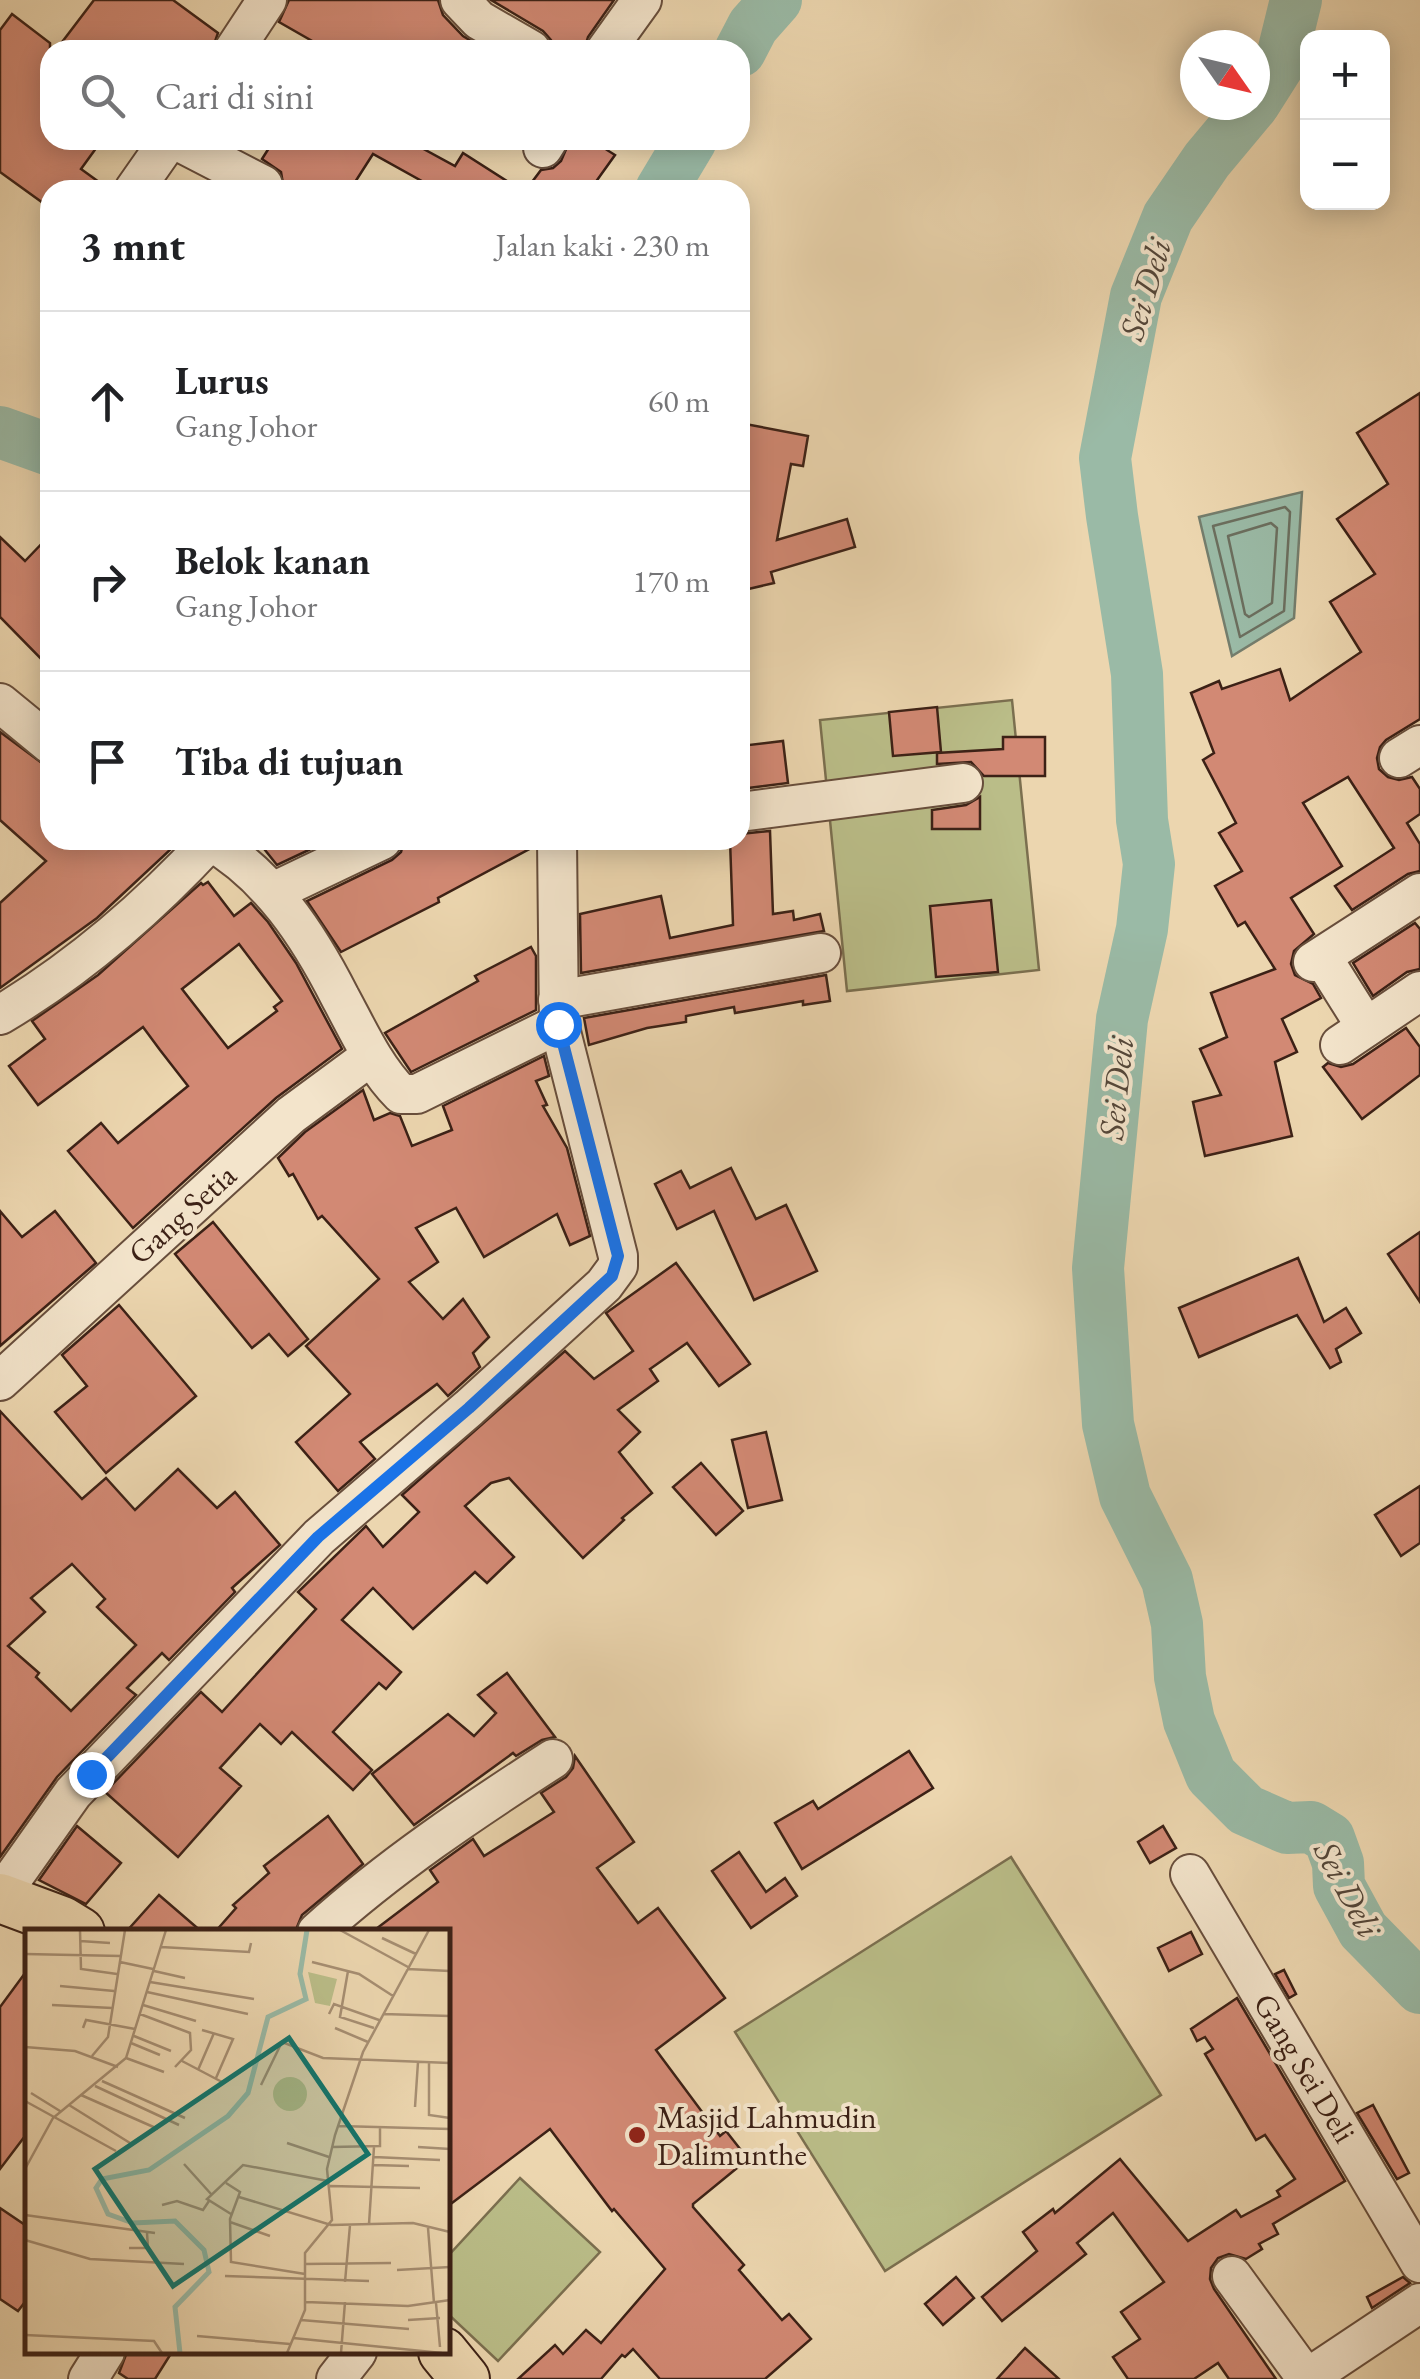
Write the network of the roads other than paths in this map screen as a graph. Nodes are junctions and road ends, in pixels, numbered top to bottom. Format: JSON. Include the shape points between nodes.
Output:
{"nodes":[{"id":1,"x":267,"y":0,"type":"edge"},
{"id":2,"x":460,"y":0,"type":"edge"},
{"id":3,"x":642,"y":0,"type":"edge"},
{"id":4,"x":250,"y":40,"type":"edge"},
{"id":5,"x":514,"y":40,"type":"edge"},
{"id":6,"x":613,"y":40,"type":"edge"},
{"id":7,"x":164,"y":150,"type":"edge"},
{"id":8,"x":192,"y":150,"type":"edge"},
{"id":9,"x":142,"y":180,"type":"edge"},
{"id":10,"x":252,"y":180,"type":"edge"},
{"id":11,"x":0,"y":704,"type":"edge"},
{"id":12,"x":40,"y":736,"type":"edge"},
{"id":13,"x":963,"y":783,"type":"dead end"},
{"id":14,"x":750,"y":811,"type":"edge"},
{"id":15,"x":200,"y":850,"type":"edge"},
{"id":16,"x":226,"y":850,"type":"edge"},
{"id":17,"x":361,"y":850,"type":"edge"},
{"id":18,"x":557,"y":850,"type":"edge"},
{"id":19,"x":274,"y":892,"type":"junction"},
{"id":20,"x":1417,"y":900,"type":"edge"},
{"id":21,"x":821,"y":953,"type":"dead end"},
{"id":22,"x":1420,"y":991,"type":"edge"},
{"id":23,"x":558,"y":1012,"type":"junction"},
{"id":24,"x":0,"y":1015,"type":"edge"},
{"id":25,"x":371,"y":1056,"type":"junction"},
{"id":26,"x":0,"y":1381,"type":"edge"},
{"id":27,"x":553,"y":1759,"type":"dead end"},
{"id":28,"x":1190,"y":1874,"type":"dead end"},
{"id":29,"x":0,"y":1897,"type":"edge"},
{"id":30,"x":75,"y":1929,"type":"edge"},
{"id":31,"x":320,"y":1929,"type":"edge"},
{"id":32,"x":1420,"y":2263,"type":"edge"},
{"id":33,"x":1232,"y":2276,"type":"dead end"},
{"id":34,"x":1420,"y":2303,"type":"edge"},
{"id":35,"x":105,"y":2354,"type":"edge"},
{"id":36,"x":355,"y":2354,"type":"edge"},
{"id":37,"x":445,"y":2354,"type":"edge"},
{"id":38,"x":88,"y":2379,"type":"edge"},
{"id":39,"x":336,"y":2379,"type":"edge"},
{"id":40,"x":466,"y":2379,"type":"edge"},
{"id":41,"x":1306,"y":2379,"type":"edge"}],
"edges":[{"from":1,"to":4,"type":"street"},
{"from":2,"to":5,"type":"street"},
{"from":3,"to":6,"type":"street"},
{"from":7,"to":9,"type":"street"},
{"from":8,"to":10,"type":"street"},
{"from":11,"to":12,"type":"street"},
{"from":13,"to":14,"type":"street"},
{"from":15,"to":24,"type":"street","via":[[162,893]]},
{"from":16,"to":19,"type":"street"},
{"from":17,"to":19,"type":"street"},
{"from":18,"to":23,"type":"street"},
{"from":19,"to":25,"type":"street","via":[[327,970]]},
{"from":20,"to":22,"type":"street","via":[[1317,959],[1353,1036]]},
{"from":21,"to":23,"type":"street"},
{"from":23,"to":25,"type":"street","via":[[417,1094],[401,1094]]},
{"from":23,"to":29,"type":"street","via":[[618,1256],[612,1276],[318,1537],[73,1793]]},
{"from":25,"to":26,"type":"street","name":"Gang Setia","via":[[291,1114]]},
{"from":27,"to":31,"type":"street","via":[[465,1816]]},
{"from":28,"to":32,"type":"street","name":"Gang Sei Deli"},
{"from":29,"to":30,"type":"main road"},
{"from":33,"to":41,"type":"street"},
{"from":34,"to":41,"type":"street"},
{"from":35,"to":38,"type":"street"},
{"from":36,"to":39,"type":"street"},
{"from":37,"to":40,"type":"main road"}]}
